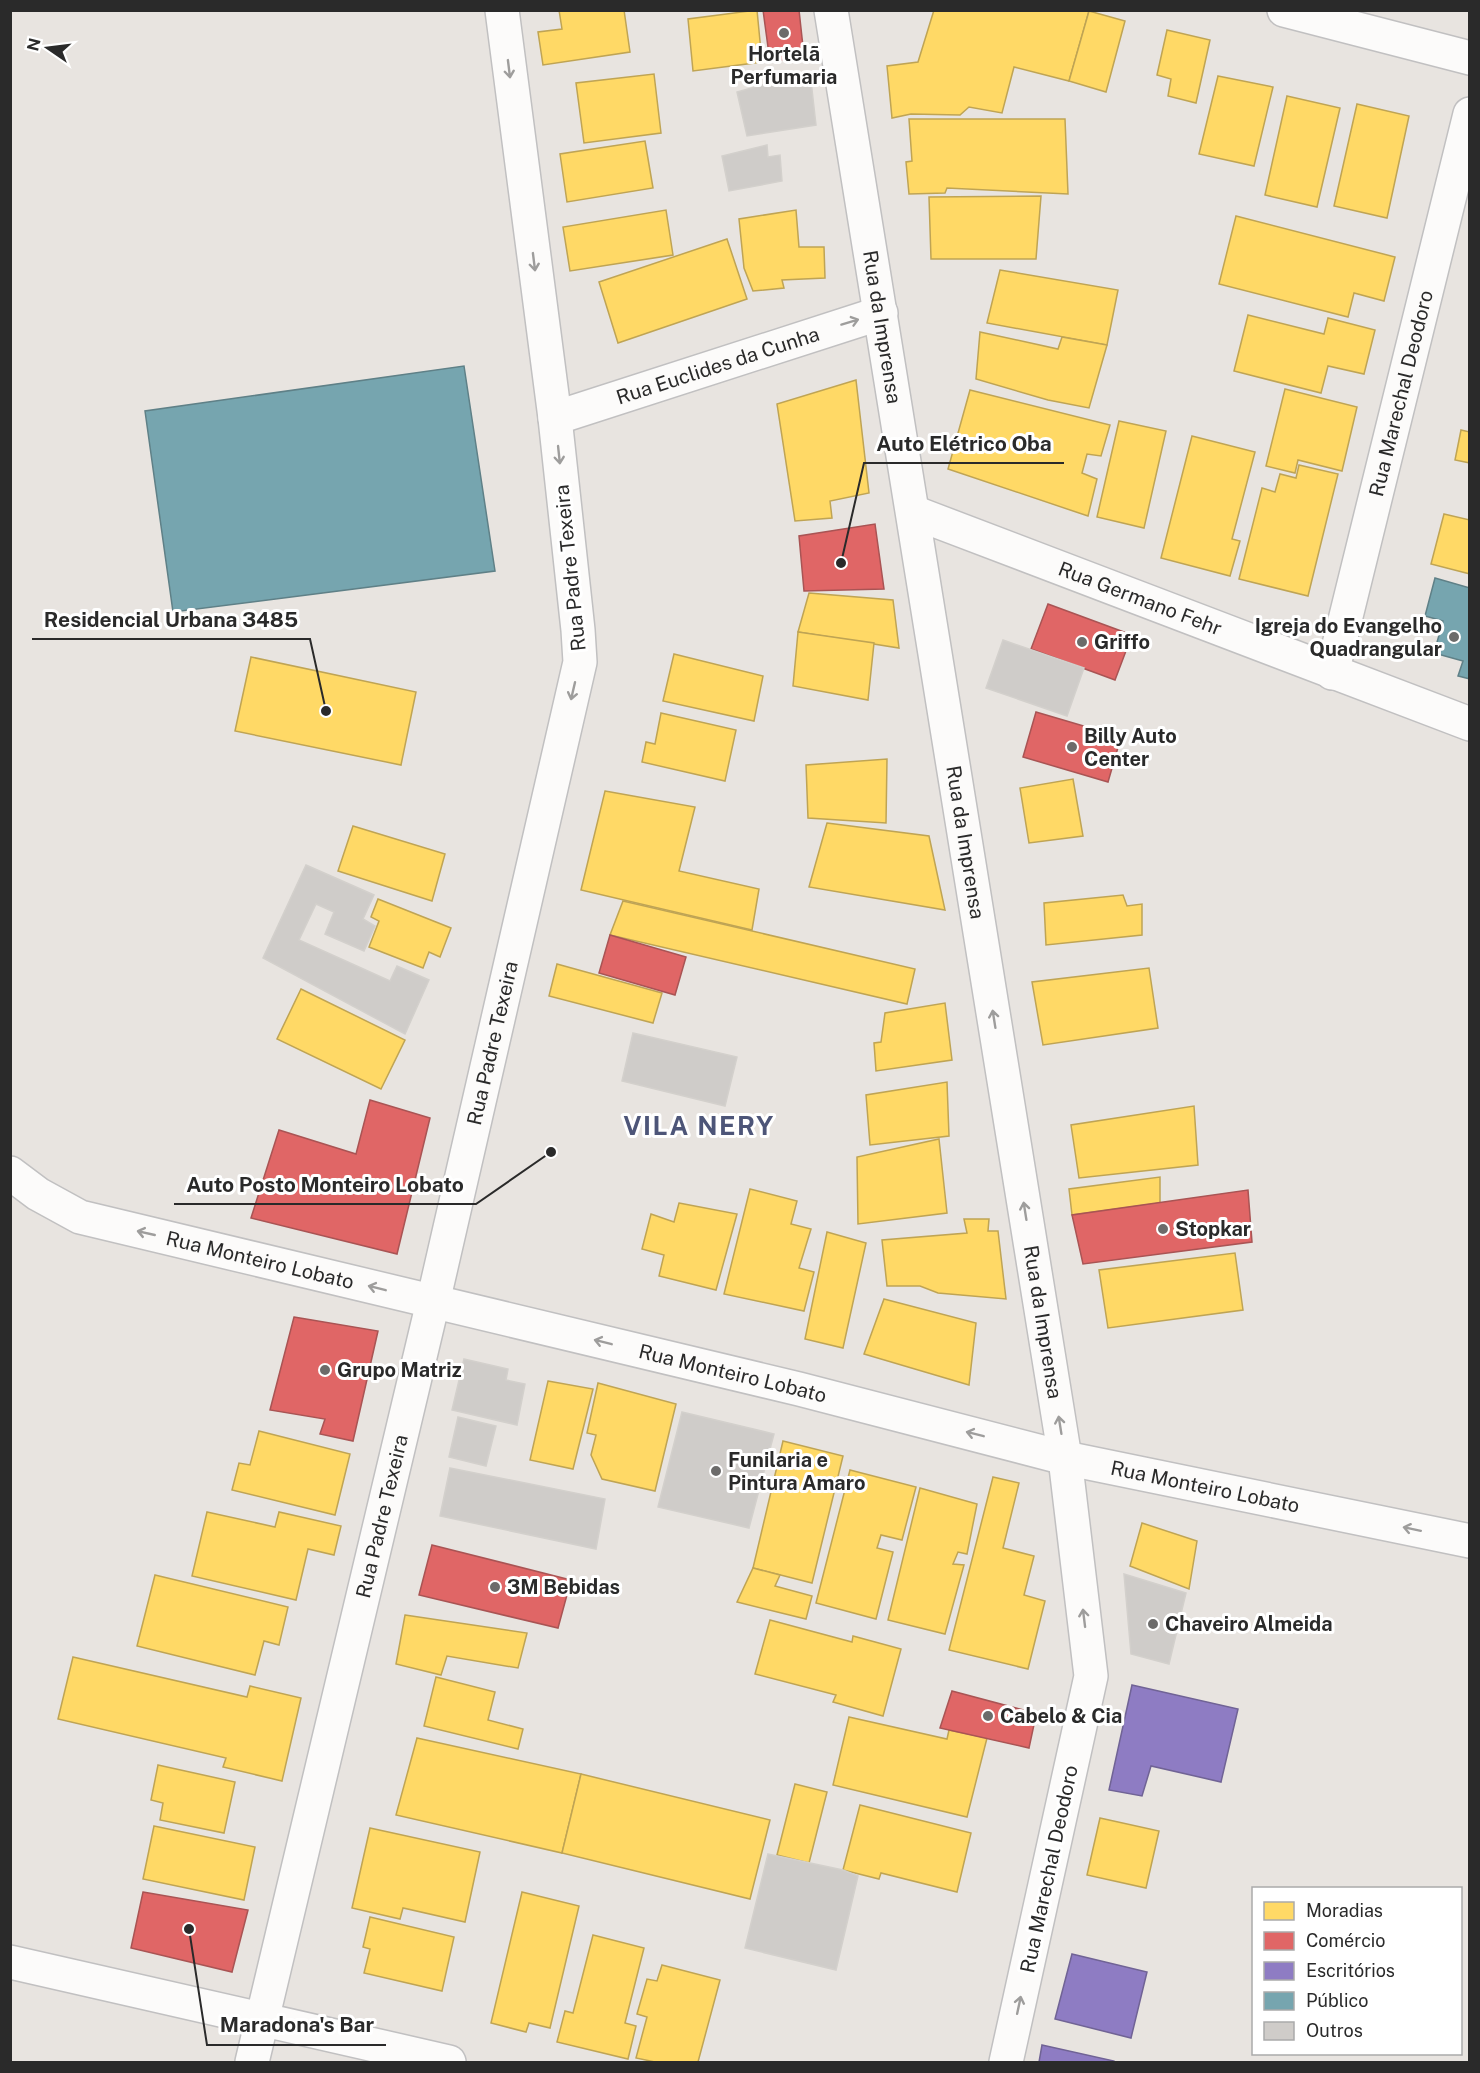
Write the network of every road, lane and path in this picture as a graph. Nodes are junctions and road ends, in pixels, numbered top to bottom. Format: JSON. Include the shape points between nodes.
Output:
{"nodes":[{"id":1,"x":502,"y":10,"type":"edge"},
{"id":2,"x":831,"y":10,"type":"edge"},
{"id":3,"x":1284,"y":10,"type":"edge"},
{"id":4,"x":1470,"y":58,"type":"edge"},
{"id":5,"x":1470,"y":114,"type":"edge"},
{"id":6,"x":881,"y":313,"type":"junction"},
{"id":7,"x":555,"y":418,"type":"junction"},
{"id":8,"x":913,"y":512,"type":"junction"},
{"id":9,"x":1332,"y":673,"type":"junction"},
{"id":10,"x":1470,"y":724,"type":"edge"},
{"id":11,"x":10,"y":1173,"type":"edge"},
{"id":12,"x":434,"y":1302,"type":"junction"},
{"id":13,"x":1065,"y":1458,"type":"junction"},
{"id":14,"x":1470,"y":1541,"type":"edge"},
{"id":15,"x":1091,"y":1676,"type":"joint"},
{"id":16,"x":10,"y":1962,"type":"edge"},
{"id":17,"x":262,"y":2020,"type":"junction"},
{"id":18,"x":252,"y":2062,"type":"edge"},
{"id":19,"x":449,"y":2062,"type":"edge"},
{"id":20,"x":1006,"y":2062,"type":"edge"}],
"edges":[{"from":1,"to":7,"type":"main road","name":"Rua Padre Texeira","one_way":true},
{"from":2,"to":6,"type":"main road","name":"Rua da Imprensa"},
{"from":3,"to":4,"type":"main road"},
{"from":5,"to":9,"type":"main road","name":"Rua Marechal Deodoro"},
{"from":7,"to":6,"type":"main road","name":"Rua Euclides da Cunha","one_way":true},
{"from":6,"to":8,"type":"main road","name":"Rua da Imprensa"},
{"from":7,"to":12,"type":"main road","name":"Rua Padre Texeira","one_way":true,"via":[[580,662]]},
{"from":8,"to":9,"type":"main road","name":"Rua Germano Fehr"},
{"from":13,"to":8,"type":"main road","name":"Rua da Imprensa","one_way":true},
{"from":9,"to":10,"type":"main road","name":"Rua Germano Fehr"},
{"from":12,"to":11,"type":"main road","name":"Rua Monteiro Lobato","one_way":true,"via":[[80,1217]]},
{"from":13,"to":12,"type":"main road","name":"Rua Monteiro Lobato","one_way":true,"via":[[788,1386]]},
{"from":12,"to":17,"type":"main road","name":"Rua Padre Texeira"},
{"from":14,"to":13,"type":"main road","name":"Rua Monteiro Lobato","one_way":true},
{"from":15,"to":13,"type":"main road","name":"Rua da Imprensa","one_way":true},
{"from":20,"to":15,"type":"main road","name":"Rua Marechal Deodoro","one_way":true},
{"from":16,"to":17,"type":"main road"},
{"from":17,"to":18,"type":"main road","name":"Rua Padre Texeira"},
{"from":17,"to":19,"type":"main road"}]}
